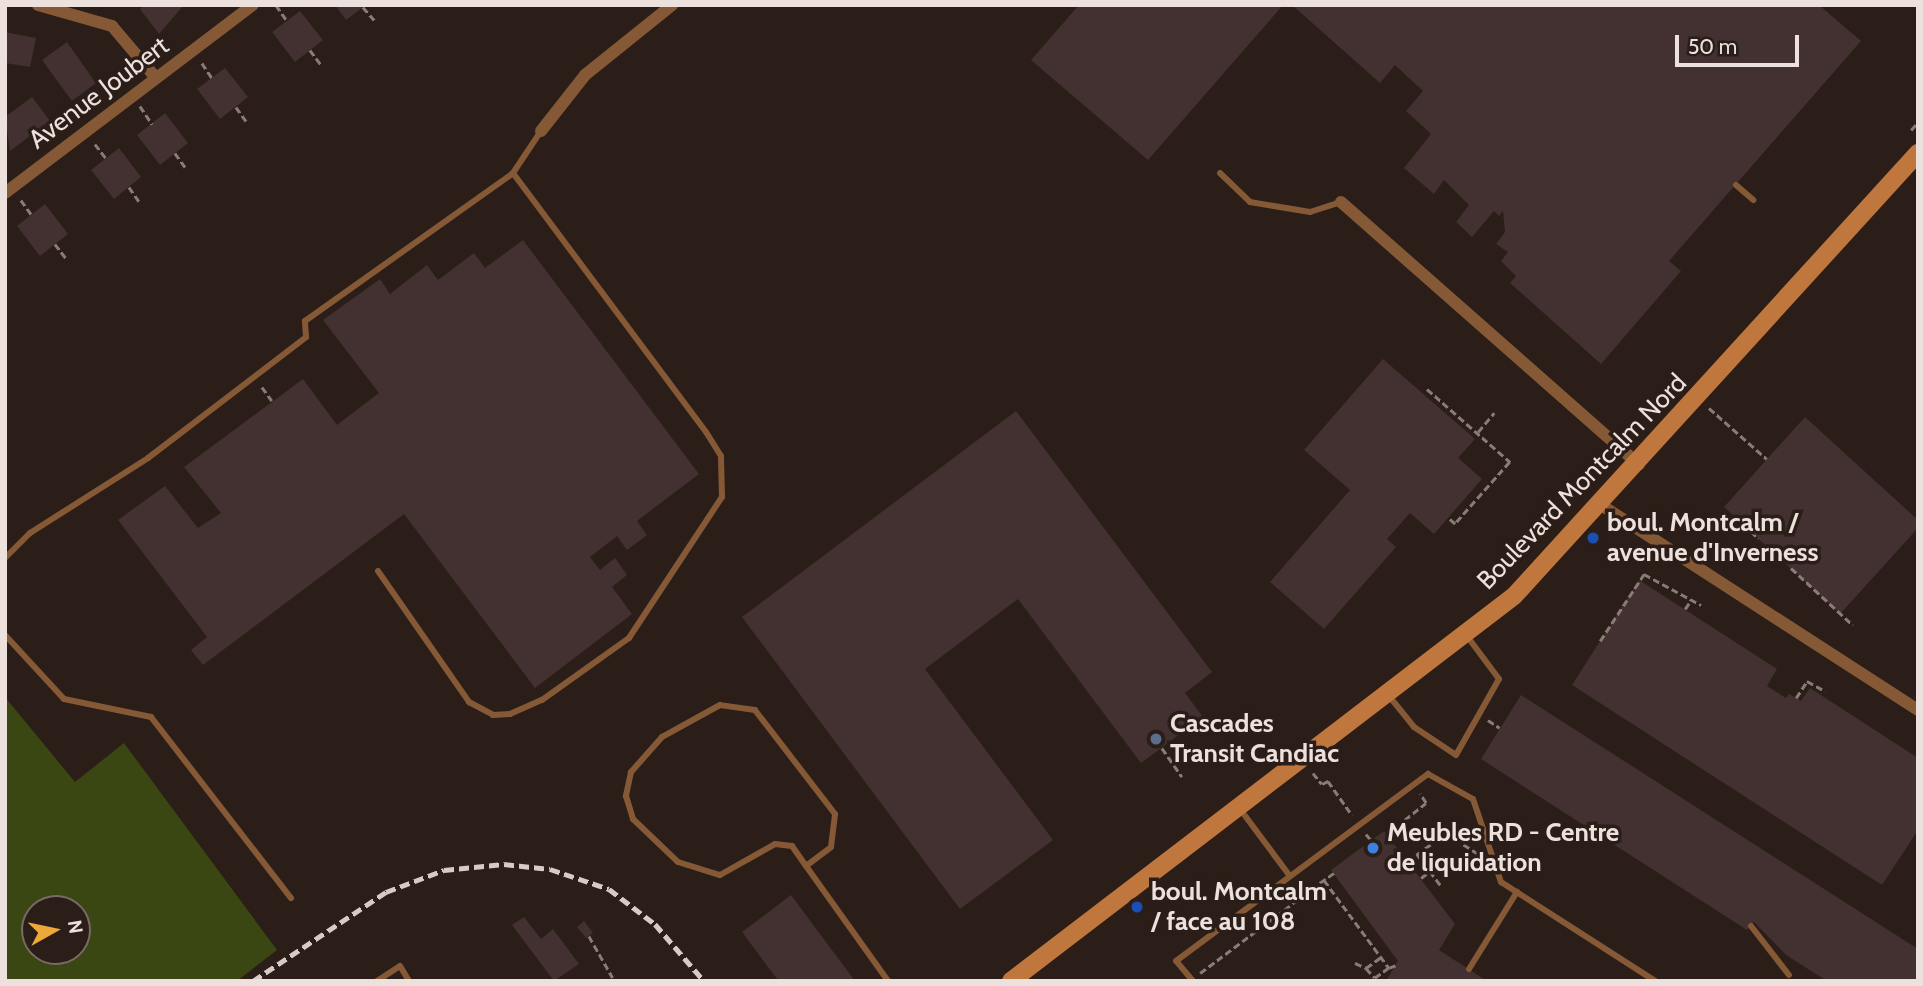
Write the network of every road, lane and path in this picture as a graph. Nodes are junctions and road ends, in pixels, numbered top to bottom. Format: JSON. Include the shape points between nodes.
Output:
{"nodes":[{"id":1,"x":38,"y":5,"type":"edge"},
{"id":2,"x":253,"y":5,"type":"edge"},
{"id":3,"x":276,"y":5,"type":"edge"},
{"id":4,"x":673,"y":5,"type":"edge"},
{"id":5,"x":363,"y":8,"type":"dead end"},
{"id":6,"x":287,"y":21,"type":"dead end"},
{"id":7,"x":375,"y":21,"type":"dead end"},
{"id":8,"x":193,"y":50,"type":"junction"},
{"id":9,"x":310,"y":50,"type":"dead end"},
{"id":10,"x":322,"y":66,"type":"dead end"},
{"id":11,"x":156,"y":78,"type":"junction"},
{"id":12,"x":212,"y":78,"type":"dead end"},
{"id":13,"x":133,"y":96,"type":"junction"},
{"id":14,"x":236,"y":107,"type":"dead end"},
{"id":15,"x":247,"y":122,"type":"dead end"},
{"id":16,"x":1918,"y":122,"type":"edge"},
{"id":17,"x":152,"y":124,"type":"dead end"},
{"id":18,"x":1911,"y":130,"type":"dead end"},
{"id":19,"x":86,"y":131,"type":"junction"},
{"id":20,"x":541,"y":131,"type":"joint"},
{"id":21,"x":175,"y":153,"type":"dead end"},
{"id":22,"x":1918,"y":153,"type":"edge"},
{"id":23,"x":106,"y":158,"type":"dead end"},
{"id":24,"x":186,"y":168,"type":"dead end"},
{"id":25,"x":513,"y":173,"type":"junction"},
{"id":26,"x":1220,"y":173,"type":"dead end"},
{"id":27,"x":1736,"y":185,"type":"dead end"},
{"id":28,"x":129,"y":187,"type":"dead end"},
{"id":29,"x":9,"y":190,"type":"edge"},
{"id":30,"x":1753,"y":200,"type":"dead end"},
{"id":31,"x":1341,"y":202,"type":"joint"},
{"id":32,"x":140,"y":203,"type":"dead end"},
{"id":33,"x":32,"y":215,"type":"dead end"},
{"id":34,"x":55,"y":244,"type":"dead end"},
{"id":35,"x":66,"y":258,"type":"dead end"},
{"id":36,"x":1427,"y":389,"type":"dead end"},
{"id":37,"x":265,"y":391,"type":"dead end"},
{"id":38,"x":272,"y":401,"type":"dead end"},
{"id":39,"x":1708,"y":407,"type":"dead end"},
{"id":40,"x":1494,"y":413,"type":"dead end"},
{"id":41,"x":1477,"y":433,"type":"junction"},
{"id":42,"x":1767,"y":459,"type":"dead end"},
{"id":43,"x":1639,"y":465,"type":"junction"},
{"id":44,"x":1601,"y":505,"type":"junction"},
{"id":45,"x":1448,"y":518,"type":"dead end"},
{"id":46,"x":1743,"y":524,"type":"dead end"},
{"id":47,"x":1758,"y":538,"type":"dead end"},
{"id":48,"x":5,"y":558,"type":"edge"},
{"id":49,"x":1791,"y":568,"type":"dead end"},
{"id":50,"x":378,"y":571,"type":"dead end"},
{"id":51,"x":1689,"y":603,"type":"junction"},
{"id":52,"x":1701,"y":605,"type":"dead end"},
{"id":53,"x":1685,"y":610,"type":"dead end"},
{"id":54,"x":1853,"y":625,"type":"dead end"},
{"id":55,"x":1466,"y":634,"type":"junction"},
{"id":56,"x":5,"y":635,"type":"edge"},
{"id":57,"x":1600,"y":641,"type":"dead end"},
{"id":58,"x":1825,"y":691,"type":"dead end"},
{"id":59,"x":1388,"y":694,"type":"junction"},
{"id":60,"x":1796,"y":698,"type":"dead end"},
{"id":61,"x":1918,"y":710,"type":"edge"},
{"id":62,"x":1162,"y":748,"type":"dead end"},
{"id":63,"x":1312,"y":772,"type":"dead end"},
{"id":64,"x":1182,"y":777,"type":"dead end"},
{"id":65,"x":1426,"y":803,"type":"dead end"},
{"id":66,"x":1239,"y":807,"type":"junction"},
{"id":67,"x":1352,"y":815,"type":"dead end"},
{"id":68,"x":1364,"y":831,"type":"dead end"},
{"id":69,"x":1388,"y":833,"type":"dead end"},
{"id":70,"x":1371,"y":840,"type":"dead end"},
{"id":71,"x":1417,"y":855,"type":"junction"},
{"id":72,"x":1484,"y":857,"type":"dead end"},
{"id":73,"x":1408,"y":861,"type":"dead end"},
{"id":74,"x":806,"y":866,"type":"junction"},
{"id":75,"x":1430,"y":871,"type":"junction"},
{"id":76,"x":1334,"y":873,"type":"dead end"},
{"id":77,"x":720,"y":875,"type":"junction"},
{"id":78,"x":1289,"y":875,"type":"junction"},
{"id":79,"x":1421,"y":878,"type":"dead end"},
{"id":80,"x":1324,"y":880,"type":"junction"},
{"id":81,"x":718,"y":883,"type":"dead end"},
{"id":82,"x":1442,"y":887,"type":"dead end"},
{"id":83,"x":1311,"y":890,"type":"dead end"},
{"id":84,"x":1517,"y":892,"type":"junction"},
{"id":85,"x":291,"y":898,"type":"dead end"},
{"id":86,"x":1296,"y":901,"type":"dead end"},
{"id":87,"x":1751,"y":926,"type":"dead end"},
{"id":88,"x":589,"y":936,"type":"dead end"},
{"id":89,"x":1381,"y":957,"type":"junction"},
{"id":90,"x":1355,"y":963,"type":"dead end"},
{"id":91,"x":1396,"y":965,"type":"dead end"},
{"id":92,"x":1366,"y":968,"type":"junction"},
{"id":93,"x":1389,"y":968,"type":"junction"},
{"id":94,"x":1469,"y":969,"type":"dead end"},
{"id":95,"x":1200,"y":974,"type":"dead end"},
{"id":96,"x":1789,"y":975,"type":"dead end"},
{"id":97,"x":612,"y":978,"type":"dead end"},
{"id":98,"x":1373,"y":979,"type":"edge"},
{"id":99,"x":377,"y":981,"type":"edge"},
{"id":100,"x":410,"y":981,"type":"edge"},
{"id":101,"x":888,"y":981,"type":"edge"},
{"id":102,"x":1011,"y":981,"type":"edge"},
{"id":103,"x":1193,"y":981,"type":"edge"},
{"id":104,"x":1654,"y":981,"type":"edge"}],
"edges":[{"from":1,"to":11,"type":"street","via":[[112,26]]},
{"from":2,"to":8,"type":"street","name":"Avenue Joubert"},
{"from":3,"to":6,"type":"path"},
{"from":4,"to":20,"type":"street","via":[[585,75]]},
{"from":5,"to":7,"type":"path"},
{"from":8,"to":11,"type":"street","name":"Avenue Joubert"},
{"from":8,"to":12,"type":"path"},
{"from":9,"to":10,"type":"path"},
{"from":11,"to":13,"type":"street","name":"Avenue Joubert"},
{"from":13,"to":17,"type":"path"},
{"from":13,"to":19,"type":"street","name":"Avenue Joubert"},
{"from":14,"to":15,"type":"path"},
{"from":16,"to":18,"type":"path"},
{"from":19,"to":23,"type":"path"},
{"from":19,"to":29,"type":"street","name":"Avenue Joubert"},
{"from":20,"to":25,"type":"lane"},
{"from":21,"to":24,"type":"path"},
{"from":22,"to":43,"type":"street","name":"Boulevard Montcalm Nord"},
{"from":25,"to":48,"type":"lane","via":[[305,321],[306,337],[148,458],[30,533]]},
{"from":25,"to":50,"type":"lane","via":[[706,432],[723,463],[722,497],[629,638],[549,695],[510,714],[493,715],[469,702]]},
{"from":26,"to":31,"type":"lane","via":[[1250,202],[1310,212]]},
{"from":27,"to":30,"type":"lane"},
{"from":28,"to":32,"type":"path"},
{"from":29,"to":33,"type":"path"},
{"from":31,"to":43,"type":"street"},
{"from":34,"to":35,"type":"path"},
{"from":36,"to":41,"type":"path"},
{"from":37,"to":38,"type":"path"},
{"from":39,"to":42,"type":"path"},
{"from":40,"to":41,"type":"path"},
{"from":41,"to":45,"type":"path","via":[[1510,462],[1455,524]]},
{"from":43,"to":44,"type":"street","name":"Boulevard Montcalm Nord"},
{"from":44,"to":55,"type":"street","name":"Boulevard Montcalm Nord","via":[[1528,582]]},
{"from":44,"to":61,"type":"street"},
{"from":46,"to":47,"type":"path"},
{"from":49,"to":54,"type":"path"},
{"from":51,"to":52,"type":"path"},
{"from":51,"to":53,"type":"path"},
{"from":51,"to":57,"type":"path","via":[[1644,574]]},
{"from":55,"to":59,"type":"street","name":"Boulevard Montcalm Nord"},
{"from":55,"to":59,"type":"lane","via":[[1499,680],[1456,755],[1414,727]]},
{"from":56,"to":85,"type":"lane","via":[[64,699],[151,717]]},
{"from":58,"to":60,"type":"path","via":[[1807,681]]},
{"from":59,"to":66,"type":"street","name":"Boulevard Montcalm Nord"},
{"from":62,"to":64,"type":"path"},
{"from":63,"to":67,"type":"path","via":[[1322,784],[1328,781]]},
{"from":65,"to":69,"type":"path"},
{"from":66,"to":78,"type":"lane"},
{"from":66,"to":102,"type":"street","name":"Boulevard Montcalm Nord"},
{"from":68,"to":70,"type":"path"},
{"from":71,"to":72,"type":"path","via":[[1446,833]]},
{"from":71,"to":73,"type":"path"},
{"from":71,"to":75,"type":"path"},
{"from":74,"to":77,"type":"lane","via":[[792,846],[775,844]]},
{"from":74,"to":77,"type":"lane","via":[[831,847],[835,814],[769,721],[732,703],[662,737],[642,753],[626,785],[641,832],[678,862]]},
{"from":74,"to":101,"type":"lane"},
{"from":75,"to":79,"type":"path"},
{"from":75,"to":82,"type":"path"},
{"from":76,"to":80,"type":"path"},
{"from":77,"to":81,"type":"lane"},
{"from":78,"to":84,"type":"lane","via":[[1433,774],[1473,799],[1499,878]]},
{"from":78,"to":103,"type":"lane","via":[[1176,961]]},
{"from":80,"to":83,"type":"path"},
{"from":80,"to":89,"type":"path"},
{"from":84,"to":94,"type":"lane"},
{"from":84,"to":104,"type":"lane"},
{"from":86,"to":95,"type":"path"},
{"from":87,"to":96,"type":"lane"},
{"from":88,"to":97,"type":"path"},
{"from":89,"to":92,"type":"path"},
{"from":89,"to":93,"type":"path"},
{"from":90,"to":92,"type":"path"},
{"from":91,"to":93,"type":"path"},
{"from":92,"to":98,"type":"path"},
{"from":93,"to":98,"type":"path"},
{"from":99,"to":100,"type":"lane","via":[[400,966]]}]}
